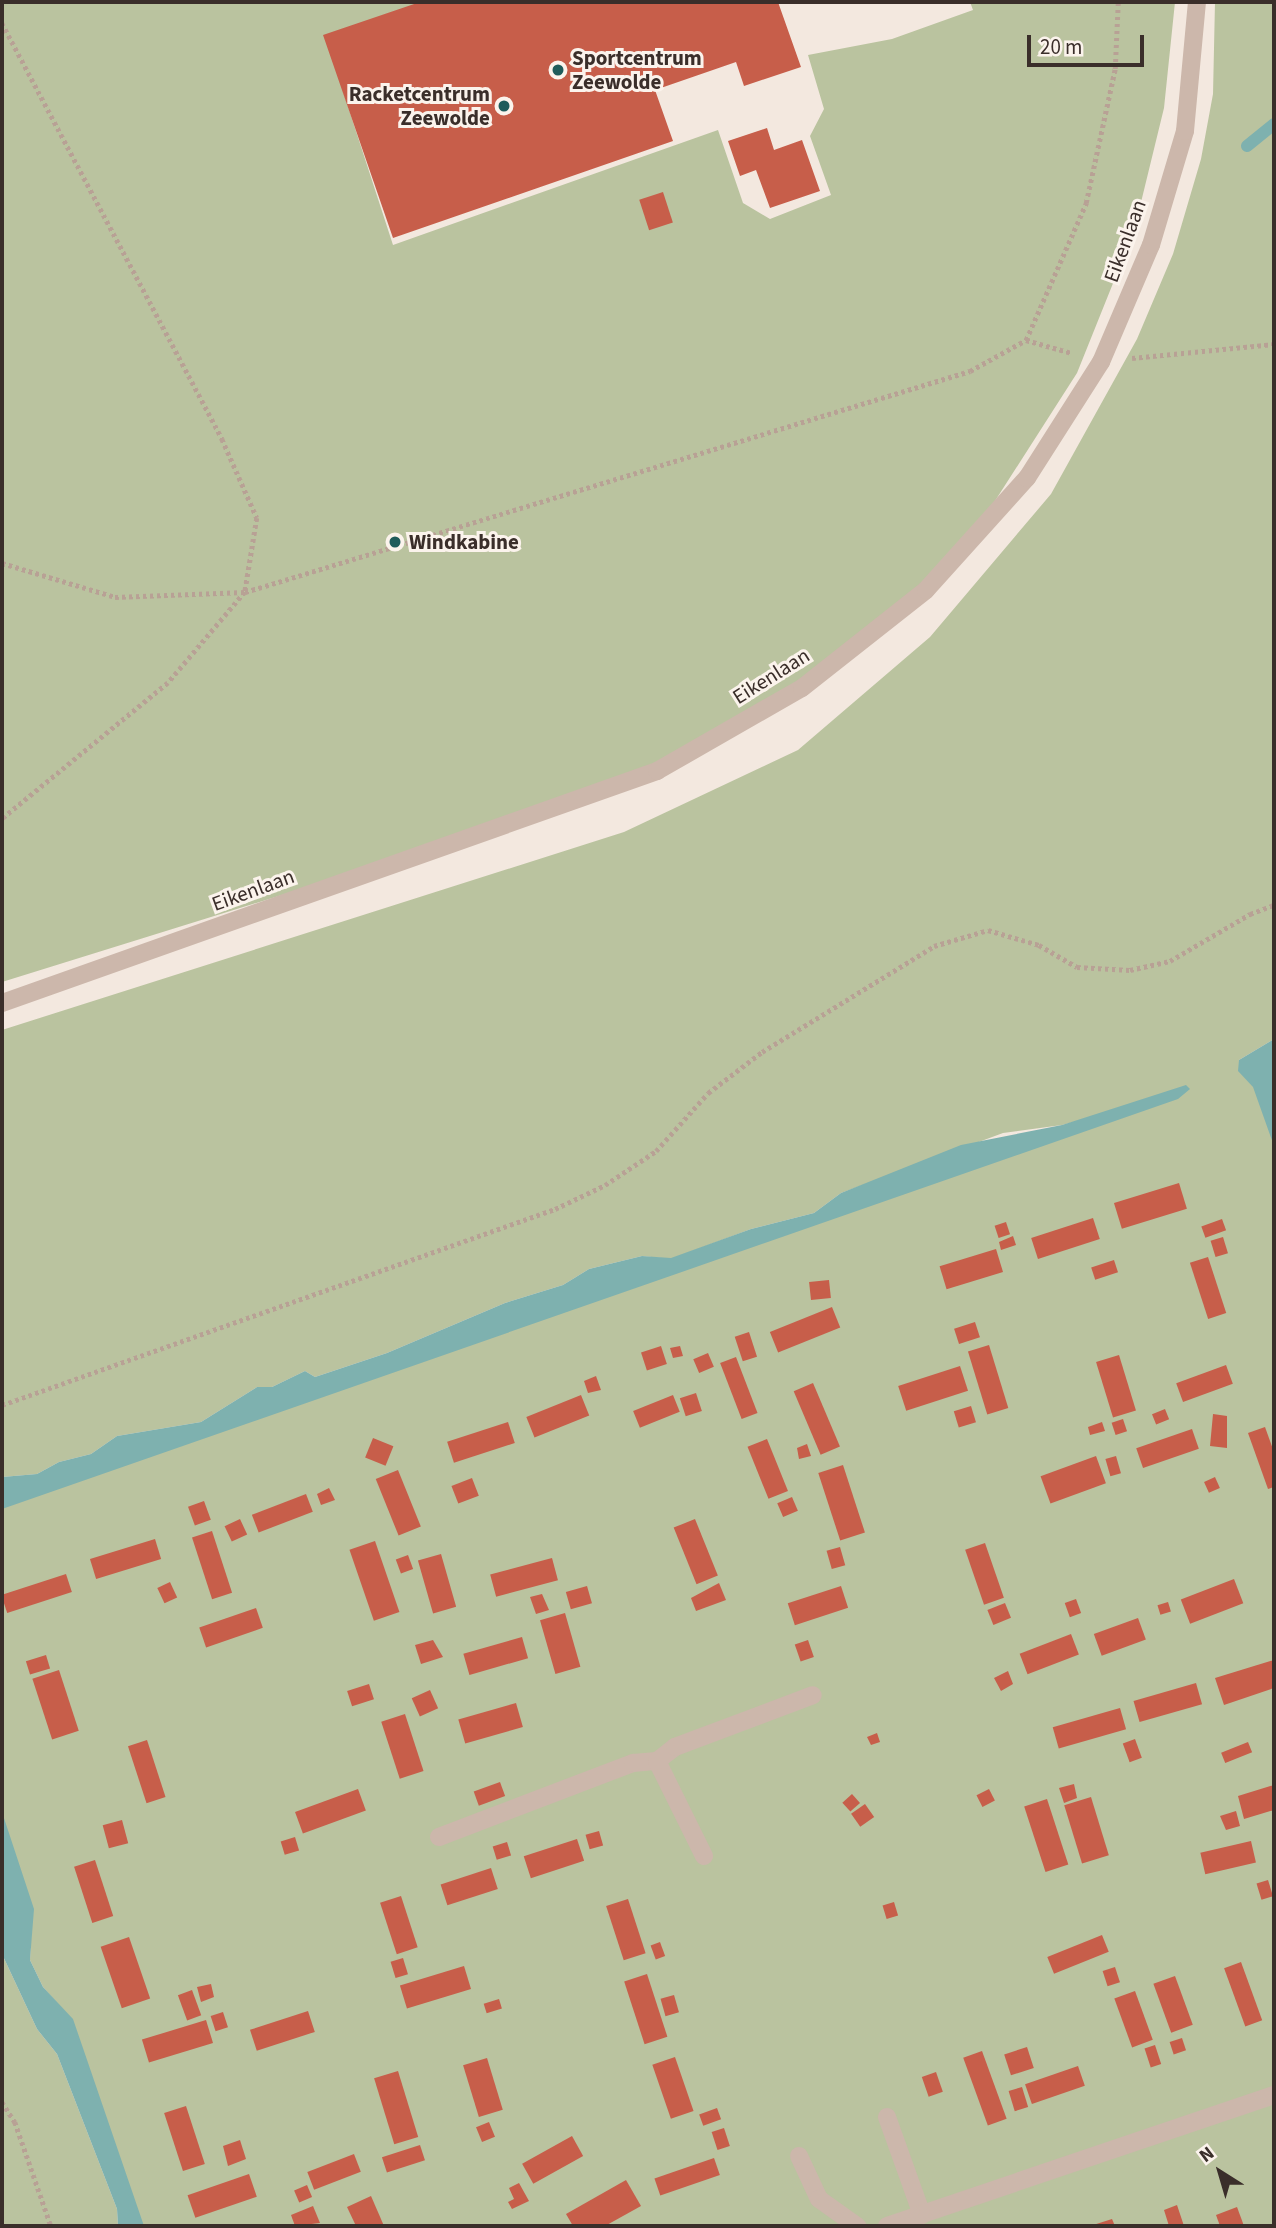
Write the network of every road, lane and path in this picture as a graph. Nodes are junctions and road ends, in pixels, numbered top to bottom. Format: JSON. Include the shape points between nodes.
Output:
{"nodes":[{"id":1,"x":1118,"y":2,"type":"edge"},
{"id":2,"x":1197,"y":2,"type":"edge"},
{"id":3,"x":2,"y":23,"type":"edge"},
{"id":4,"x":1026,"y":340,"type":"junction"},
{"id":5,"x":1274,"y":344,"type":"edge"},
{"id":6,"x":1101,"y":362,"type":"junction"},
{"id":7,"x":2,"y":563,"type":"edge"},
{"id":8,"x":245,"y":592,"type":"junction"},
{"id":9,"x":2,"y":819,"type":"edge"},
{"id":10,"x":1274,"y":905,"type":"edge"},
{"id":11,"x":2,"y":1003,"type":"edge"},
{"id":12,"x":2,"y":1405,"type":"edge"},
{"id":13,"x":813,"y":1695,"type":"dead end"},
{"id":14,"x":657,"y":1761,"type":"junction"},
{"id":15,"x":439,"y":1837,"type":"dead end"},
{"id":16,"x":704,"y":1856,"type":"dead end"},
{"id":17,"x":1274,"y":2095,"type":"edge"},
{"id":18,"x":2,"y":2102,"type":"edge"},
{"id":19,"x":887,"y":2117,"type":"dead end"},
{"id":20,"x":800,"y":2156,"type":"dead end"},
{"id":21,"x":922,"y":2215,"type":"junction"},
{"id":22,"x":51,"y":2226,"type":"edge"},
{"id":23,"x":857,"y":2226,"type":"edge"},
{"id":24,"x":887,"y":2226,"type":"edge"}],
"edges":[{"from":1,"to":4,"type":"path","via":[[1115,69],[1086,203]]},
{"from":2,"to":6,"type":"street","name":"Eikenlaan","via":[[1185,131],[1151,245]]},
{"from":3,"to":8,"type":"path","via":[[222,439],[257,518]]},
{"from":4,"to":6,"type":"path"},
{"from":4,"to":8,"type":"path","via":[[970,371]]},
{"from":5,"to":6,"type":"path"},
{"from":6,"to":11,"type":"street","name":"Eikenlaan","via":[[1027,478],[926,590],[802,688],[657,771]]},
{"from":7,"to":8,"type":"path","via":[[115,597]]},
{"from":8,"to":9,"type":"path","via":[[168,683]]},
{"from":10,"to":12,"type":"path","via":[[1170,961],[1130,970],[1077,967],[1039,945],[988,930],[933,946],[762,1052],[708,1093],[656,1151],[592,1191],[532,1217]]},
{"from":13,"to":14,"type":"street","via":[[675,1747]]},
{"from":14,"to":15,"type":"street","via":[[633,1763]]},
{"from":14,"to":16,"type":"street"},
{"from":17,"to":21,"type":"street"},
{"from":18,"to":22,"type":"path","via":[[20,2134]]},
{"from":19,"to":21,"type":"street"},
{"from":20,"to":23,"type":"street","via":[[819,2199]]},
{"from":21,"to":24,"type":"street"}]}
